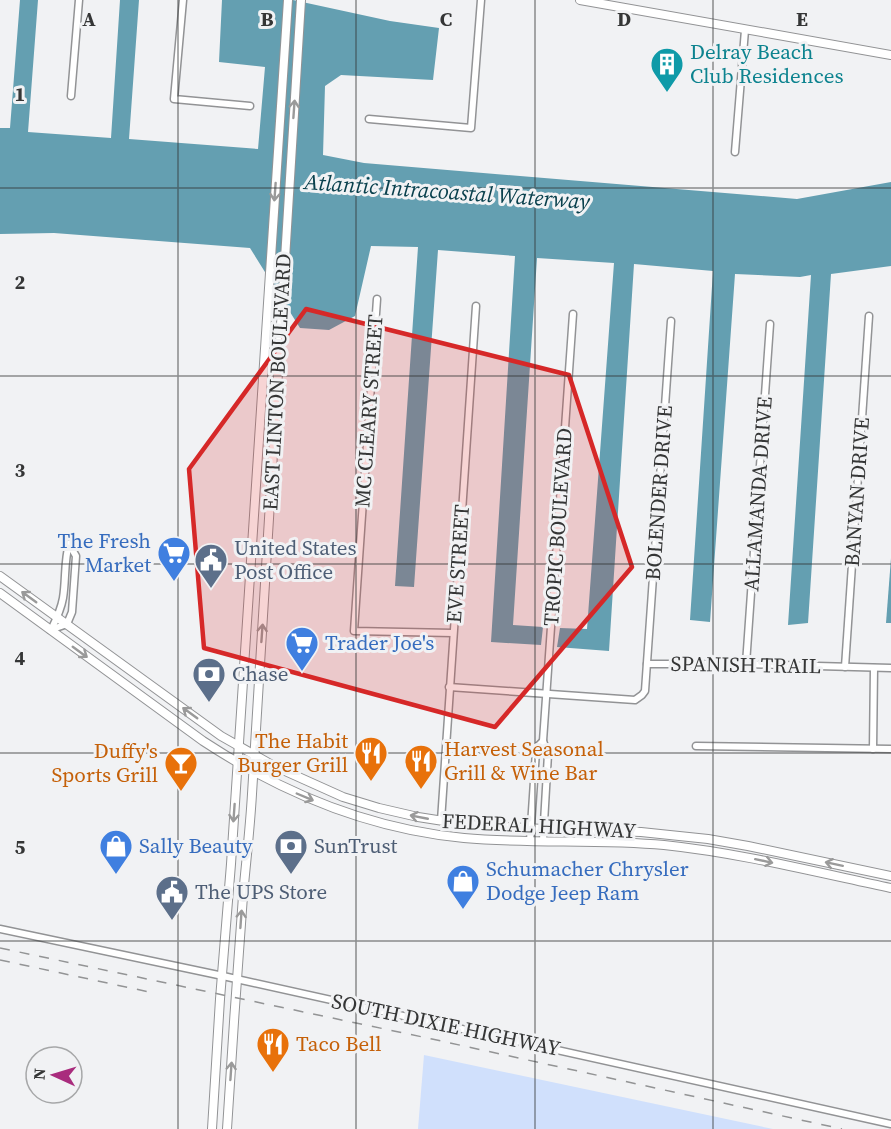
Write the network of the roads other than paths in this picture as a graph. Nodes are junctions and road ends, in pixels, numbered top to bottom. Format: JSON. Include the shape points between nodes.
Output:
{"nodes":[{"id":1,"x":79,"y":0,"type":"edge"},
{"id":2,"x":183,"y":0,"type":"edge"},
{"id":3,"x":288,"y":0,"type":"edge"},
{"id":4,"x":301,"y":0,"type":"edge"},
{"id":5,"x":481,"y":0,"type":"edge"},
{"id":6,"x":580,"y":0,"type":"edge"},
{"id":7,"x":745,"y":30,"type":"junction"},
{"id":8,"x":891,"y":55,"type":"edge"},
{"id":9,"x":71,"y":96,"type":"dead end"},
{"id":10,"x":250,"y":106,"type":"dead end"},
{"id":11,"x":369,"y":119,"type":"dead end"},
{"id":12,"x":735,"y":152,"type":"dead end"},
{"id":13,"x":377,"y":298,"type":"dead end"},
{"id":14,"x":476,"y":306,"type":"dead end"},
{"id":15,"x":573,"y":314,"type":"dead end"},
{"id":16,"x":869,"y":316,"type":"dead end"},
{"id":17,"x":671,"y":321,"type":"dead end"},
{"id":18,"x":770,"y":324,"type":"dead end"},
{"id":19,"x":253,"y":536,"type":"junction"},
{"id":20,"x":268,"y":536,"type":"junction"},
{"id":21,"x":0,"y":576,"type":"edge"},
{"id":22,"x":0,"y":593,"type":"edge"},
{"id":23,"x":58,"y":618,"type":"junction"},
{"id":24,"x":67,"y":624,"type":"junction"},
{"id":25,"x":50,"y":630,"type":"junction"},
{"id":26,"x":453,"y":633,"type":"junction"},
{"id":27,"x":647,"y":664,"type":"junction"},
{"id":28,"x":746,"y":664,"type":"junction"},
{"id":29,"x":845,"y":667,"type":"junction"},
{"id":30,"x":874,"y":668,"type":"junction"},
{"id":31,"x":891,"y":668,"type":"edge"},
{"id":32,"x":449,"y":687,"type":"junction"},
{"id":33,"x":547,"y":694,"type":"junction"},
{"id":34,"x":543,"y":741,"type":"junction"},
{"id":35,"x":238,"y":746,"type":"junction"},
{"id":36,"x":696,"y":746,"type":"dead end"},
{"id":37,"x":873,"y":749,"type":"junction"},
{"id":38,"x":891,"y":749,"type":"edge"},
{"id":39,"x":254,"y":754,"type":"junction"},
{"id":40,"x":237,"y":763,"type":"junction"},
{"id":41,"x":253,"y":772,"type":"junction"},
{"id":42,"x":441,"y":821,"type":"junction"},
{"id":43,"x":532,"y":829,"type":"junction"},
{"id":44,"x":543,"y":829,"type":"junction"},
{"id":45,"x":688,"y":837,"type":"junction"},
{"id":46,"x":543,"y":840,"type":"junction"},
{"id":47,"x":531,"y":841,"type":"junction"},
{"id":48,"x":675,"y":846,"type":"junction"},
{"id":49,"x":891,"y":876,"type":"edge"},
{"id":50,"x":230,"y":877,"type":"junction"},
{"id":51,"x":891,"y":888,"type":"edge"},
{"id":52,"x":243,"y":893,"type":"junction"},
{"id":53,"x":0,"y":929,"type":"edge"},
{"id":54,"x":223,"y":976,"type":"junction"},
{"id":55,"x":237,"y":980,"type":"junction"},
{"id":56,"x":213,"y":1113,"type":"junction"},
{"id":57,"x":891,"y":1124,"type":"edge"},
{"id":58,"x":212,"y":1129,"type":"edge"},
{"id":59,"x":219,"y":1129,"type":"edge"},
{"id":60,"x":227,"y":1129,"type":"edge"}],
"edges":[{"from":1,"to":9,"type":"street"},
{"from":2,"to":10,"type":"street","via":[[174,99]]},
{"from":3,"to":19,"type":"main road","name":"EAST LINTON BOULEVARD","one_way":true},
{"from":20,"to":4,"type":"main road","name":"EAST LINTON BOULEVARD","one_way":true},
{"from":5,"to":11,"type":"street","via":[[471,128]]},
{"from":6,"to":7,"type":"main road"},
{"from":7,"to":8,"type":"main road"},
{"from":7,"to":12,"type":"street"},
{"from":13,"to":26,"type":"street","name":"MC CLEARY STREET","via":[[354,631]]},
{"from":14,"to":26,"type":"street","name":"EVE STREET"},
{"from":15,"to":33,"type":"street","name":"TROPIC BOULEVARD"},
{"from":16,"to":29,"type":"street","name":"BANYAN DRIVE"},
{"from":17,"to":27,"type":"street","name":"BOLENDER DRIVE"},
{"from":18,"to":28,"type":"street","name":"ALLAMANDA DRIVE"},
{"from":19,"to":20,"type":"main road"},
{"from":19,"to":35,"type":"main road","name":"EAST LINTON BOULEVARD"},
{"from":39,"to":20,"type":"main road","name":"EAST LINTON BOULEVARD","one_way":true},
{"from":23,"to":21,"type":"main road","name":"FEDERAL HIGHWAY","one_way":true},
{"from":22,"to":25,"type":"main road","name":"FEDERAL HIGHWAY"},
{"from":23,"to":24,"type":"main road","name":"FEDERAL HIGHWAY"},
{"from":23,"to":24,"type":"street","via":[[69,544],[76,556],[72,612]]},
{"from":23,"to":25,"type":"street"},
{"from":24,"to":25,"type":"street"},
{"from":35,"to":24,"type":"main road","name":"FEDERAL HIGHWAY","one_way":true},
{"from":25,"to":40,"type":"main road","name":"FEDERAL HIGHWAY","one_way":true},
{"from":26,"to":32,"type":"street","name":"EVE STREET"},
{"from":27,"to":28,"type":"street","name":"SPANISH TRAIL"},
{"from":27,"to":33,"type":"street","name":"SPANISH TRAIL","via":[[645,691],[634,700]]},
{"from":28,"to":29,"type":"street","name":"SPANISH TRAIL"},
{"from":29,"to":30,"type":"street","name":"SPANISH TRAIL"},
{"from":30,"to":31,"type":"street","name":"SPANISH TRAIL"},
{"from":30,"to":37,"type":"street"},
{"from":32,"to":33,"type":"street","name":"SPANISH TRAIL"},
{"from":32,"to":42,"type":"street","name":"EVE STREET"},
{"from":33,"to":34,"type":"street","name":"TROPIC BOULEVARD"},
{"from":34,"to":43,"type":"street","name":"TROPIC BOULEVARD","via":[[536,751]]},
{"from":34,"to":44,"type":"street","name":"TROPIC BOULEVARD","via":[[548,754]]},
{"from":35,"to":39,"type":"main road","name":"FEDERAL HIGHWAY"},
{"from":35,"to":40,"type":"main road","name":"EAST LINTON BOULEVARD"},
{"from":36,"to":37,"type":"street"},
{"from":37,"to":38,"type":"street"},
{"from":39,"to":41,"type":"main road","name":"EAST LINTON BOULEVARD"},
{"from":42,"to":39,"type":"main road","name":"FEDERAL HIGHWAY","one_way":true,"via":[[343,797]]},
{"from":40,"to":41,"type":"main road","name":"FEDERAL HIGHWAY"},
{"from":40,"to":50,"type":"main road","name":"EAST LINTON BOULEVARD","one_way":true},
{"from":41,"to":47,"type":"main road","name":"FEDERAL HIGHWAY","one_way":true,"via":[[311,800],[393,827],[462,838]]},
{"from":41,"to":52,"type":"main road","name":"EAST LINTON BOULEVARD"},
{"from":42,"to":43,"type":"main road","name":"FEDERAL HIGHWAY"},
{"from":43,"to":44,"type":"main road","name":"FEDERAL HIGHWAY"},
{"from":43,"to":47,"type":"street","name":"TROPIC BOULEVARD"},
{"from":44,"to":45,"type":"main road","name":"FEDERAL HIGHWAY"},
{"from":44,"to":46,"type":"street","name":"TROPIC BOULEVARD"},
{"from":45,"to":48,"type":"main road"},
{"from":49,"to":45,"type":"main road","name":"FEDERAL HIGHWAY","one_way":true},
{"from":46,"to":47,"type":"main road","name":"FEDERAL HIGHWAY"},
{"from":46,"to":48,"type":"main road","name":"FEDERAL HIGHWAY"},
{"from":48,"to":51,"type":"main road","name":"FEDERAL HIGHWAY","one_way":true},
{"from":50,"to":52,"type":"main road"},
{"from":50,"to":54,"type":"main road","name":"EAST LINTON BOULEVARD"},
{"from":55,"to":52,"type":"main road","name":"EAST LINTON BOULEVARD","one_way":true},
{"from":53,"to":54,"type":"street","name":"SOUTH DIXIE HIGHWAY"},
{"from":54,"to":55,"type":"street","name":"SOUTH DIXIE HIGHWAY"},
{"from":54,"to":56,"type":"main road","name":"EAST LINTON BOULEVARD"},
{"from":55,"to":57,"type":"street","name":"SOUTH DIXIE HIGHWAY"},
{"from":60,"to":55,"type":"main road","name":"EAST LINTON BOULEVARD","one_way":true},
{"from":56,"to":58,"type":"main road","name":"EAST LINTON BOULEVARD"},
{"from":56,"to":59,"type":"main road"}]}
